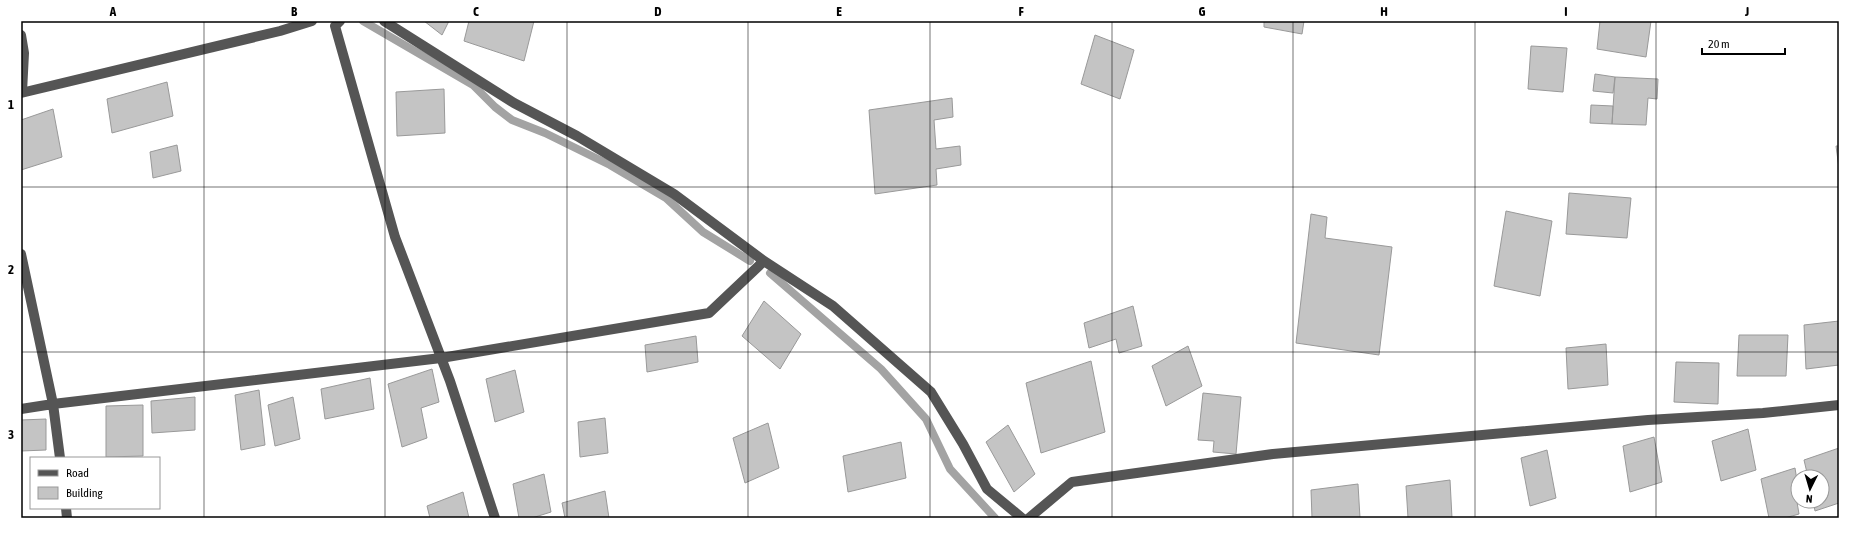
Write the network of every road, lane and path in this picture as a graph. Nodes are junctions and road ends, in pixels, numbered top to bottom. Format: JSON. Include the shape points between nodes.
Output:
{"nodes":[{"id":1,"x":312,"y":21,"type":"edge"},
{"id":2,"x":340,"y":21,"type":"edge"},
{"id":3,"x":384,"y":21,"type":"edge"},
{"id":4,"x":21,"y":35,"type":"edge"},
{"id":5,"x":22,"y":93,"type":"edge"},
{"id":6,"x":21,"y":254,"type":"edge"},
{"id":7,"x":764,"y":261,"type":"junction"},
{"id":8,"x":441,"y":358,"type":"junction"},
{"id":9,"x":53,"y":404,"type":"junction"},
{"id":10,"x":1839,"y":405,"type":"edge"},
{"id":11,"x":21,"y":409,"type":"edge"},
{"id":12,"x":60,"y":457,"type":"edge"},
{"id":13,"x":495,"y":518,"type":"edge"},
{"id":14,"x":1022,"y":518,"type":"edge"},
{"id":15,"x":1029,"y":518,"type":"edge"}],
"edges":[{"from":1,"to":5,"type":"street"},
{"from":2,"to":8,"type":"street","via":[[335,26],[395,238]]},
{"from":3,"to":7,"type":"street","via":[[514,103],[577,136],[674,194]]},
{"from":4,"to":5,"type":"street","via":[[24,53]]},
{"from":6,"to":9,"type":"street"},
{"from":7,"to":8,"type":"street","via":[[709,312]]},
{"from":7,"to":14,"type":"street","via":[[833,306],[931,392],[987,489]]},
{"from":8,"to":9,"type":"street"},
{"from":8,"to":13,"type":"street"},
{"from":9,"to":11,"type":"street"},
{"from":9,"to":12,"type":"street"},
{"from":10,"to":15,"type":"street","via":[[1763,414],[1648,420],[1273,454],[1072,482]]}]}
